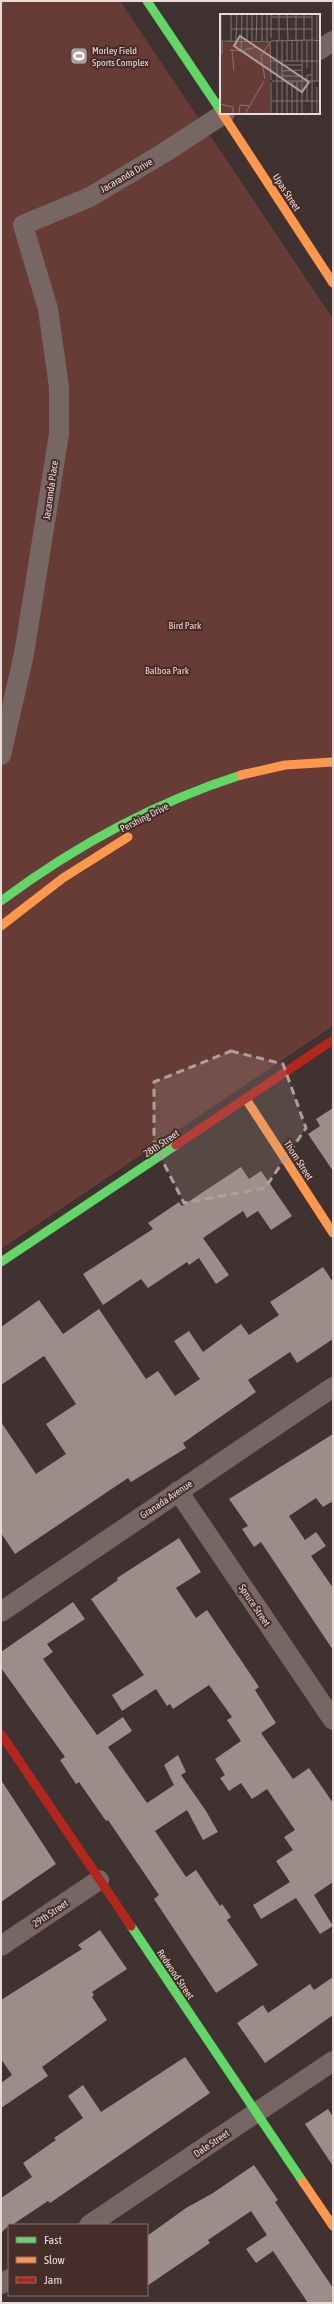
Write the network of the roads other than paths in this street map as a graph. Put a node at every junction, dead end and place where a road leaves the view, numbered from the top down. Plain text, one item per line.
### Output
1 (147, 1) edge
2 (333, 41) edge
3 (320, 49) edge
4 (220, 109) edge
5 (222, 114) edge
6 (224, 114) edge
7 (23, 225) joint
8 (333, 283) edge
9 (1, 755) edge
10 (333, 762) edge
11 (315, 764) junction
12 (289, 774) dead end
13 (138, 832) dead end
14 (1, 901) edge
15 (1, 926) edge
16 (333, 1040) edge
17 (246, 1099) junction
18 (333, 1233) edge
19 (1, 1262) edge
20 (333, 1387) edge
21 (178, 1491) junction
22 (1, 1612) edge
23 (333, 1720) edge
24 (1, 1734) edge
25 (99, 1880) junction
26 (1, 1946) edge
27 (333, 2061) edge
28 (257, 2113) junction
29 (90, 2224) edge
30 (333, 2226) edge

1 - 4 street, Upas Street
2 - 3 street
5 - 7 street, Jacaranda Drive
6 - 8 street, Upas Street
7 - 9 street, Jacaranda Place
10 - 11 street, Pershing Drive
11 - 12 street, Pershing Drive
11 - 14 street, Pershing Drive
13 - 15 street, Pershing Drive
16 - 17 street, 28th Street
17 - 18 street, Thorn Street
17 - 19 street, 28th Street
20 - 21 street, Granada Avenue
21 - 22 street, Granada Avenue
21 - 23 street, Spruce Street
24 - 25 street, Redwood Street
25 - 26 street, 29th Street
25 - 28 street, Redwood Street
27 - 28 street, Dale Street
28 - 29 street, Dale Street
28 - 30 street, Redwood Street

